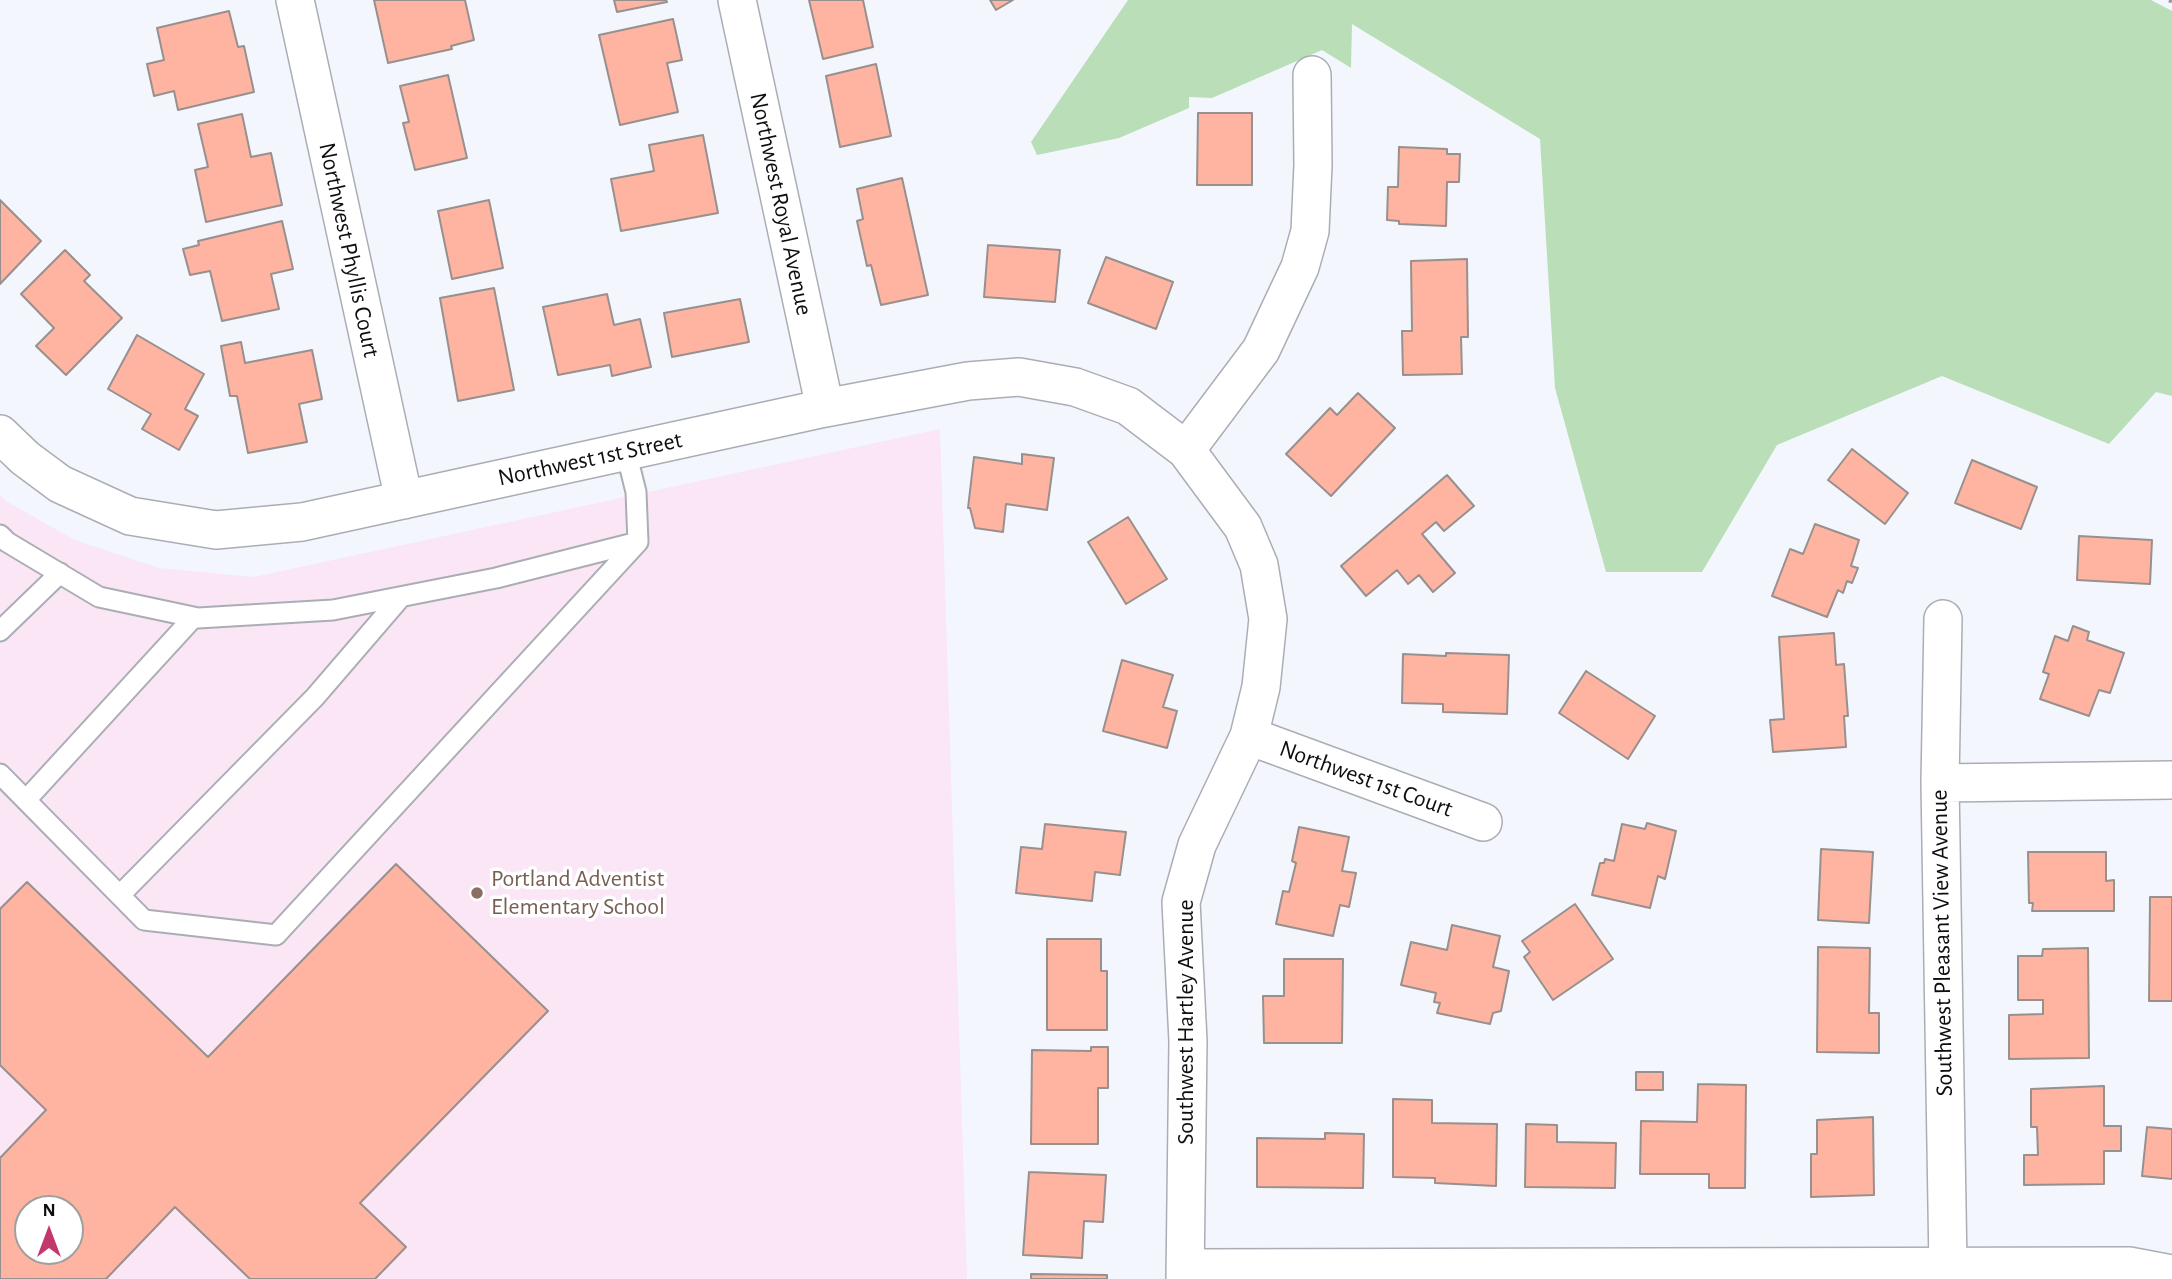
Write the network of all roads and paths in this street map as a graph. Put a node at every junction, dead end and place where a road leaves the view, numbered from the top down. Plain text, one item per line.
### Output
1 (295, 0) edge
2 (737, 0) edge
3 (1312, 75) dead end
4 (825, 408) junction
5 (0, 434) edge
6 (1186, 450) junction
7 (626, 452) junction
8 (404, 500) junction
9 (0, 535) edge
10 (638, 542) junction
11 (60, 573) junction
12 (401, 597) junction
13 (193, 618) junction
14 (1942, 619) dead end
15 (0, 631) edge
16 (1249, 736) junction
17 (0, 774) edge
18 (2172, 780) edge
19 (1940, 783) junction
20 (26, 800) junction
21 (1483, 822) dead end
22 (120, 895) junction
23 (1948, 1267) junction
24 (1185, 1273) edge
25 (2172, 1274) edge

1 - 8 street, Northwest Phyllis Court
2 - 4 street, Northwest Royal Avenue
3 - 6 street
4 - 6 street, Northwest 1st Street
4 - 7 street, Northwest 1st Street
5 - 8 street, Northwest 1st Street
6 - 16 street, Southwest Hartley Avenue
7 - 8 street, Northwest 1st Street
7 - 10 lane
9 - 11 lane
10 - 12 lane
10 - 22 lane
11 - 13 lane
11 - 15 lane
12 - 13 lane
12 - 22 lane
13 - 20 lane
14 - 19 street, Southwest Pleasant View Avenue
16 - 21 street, Northwest 1st Court
16 - 24 street, Southwest Hartley Avenue
17 - 20 lane
18 - 19 street
19 - 23 street, Southwest Pleasant View Avenue
20 - 22 lane
23 - 24 street
23 - 25 street

